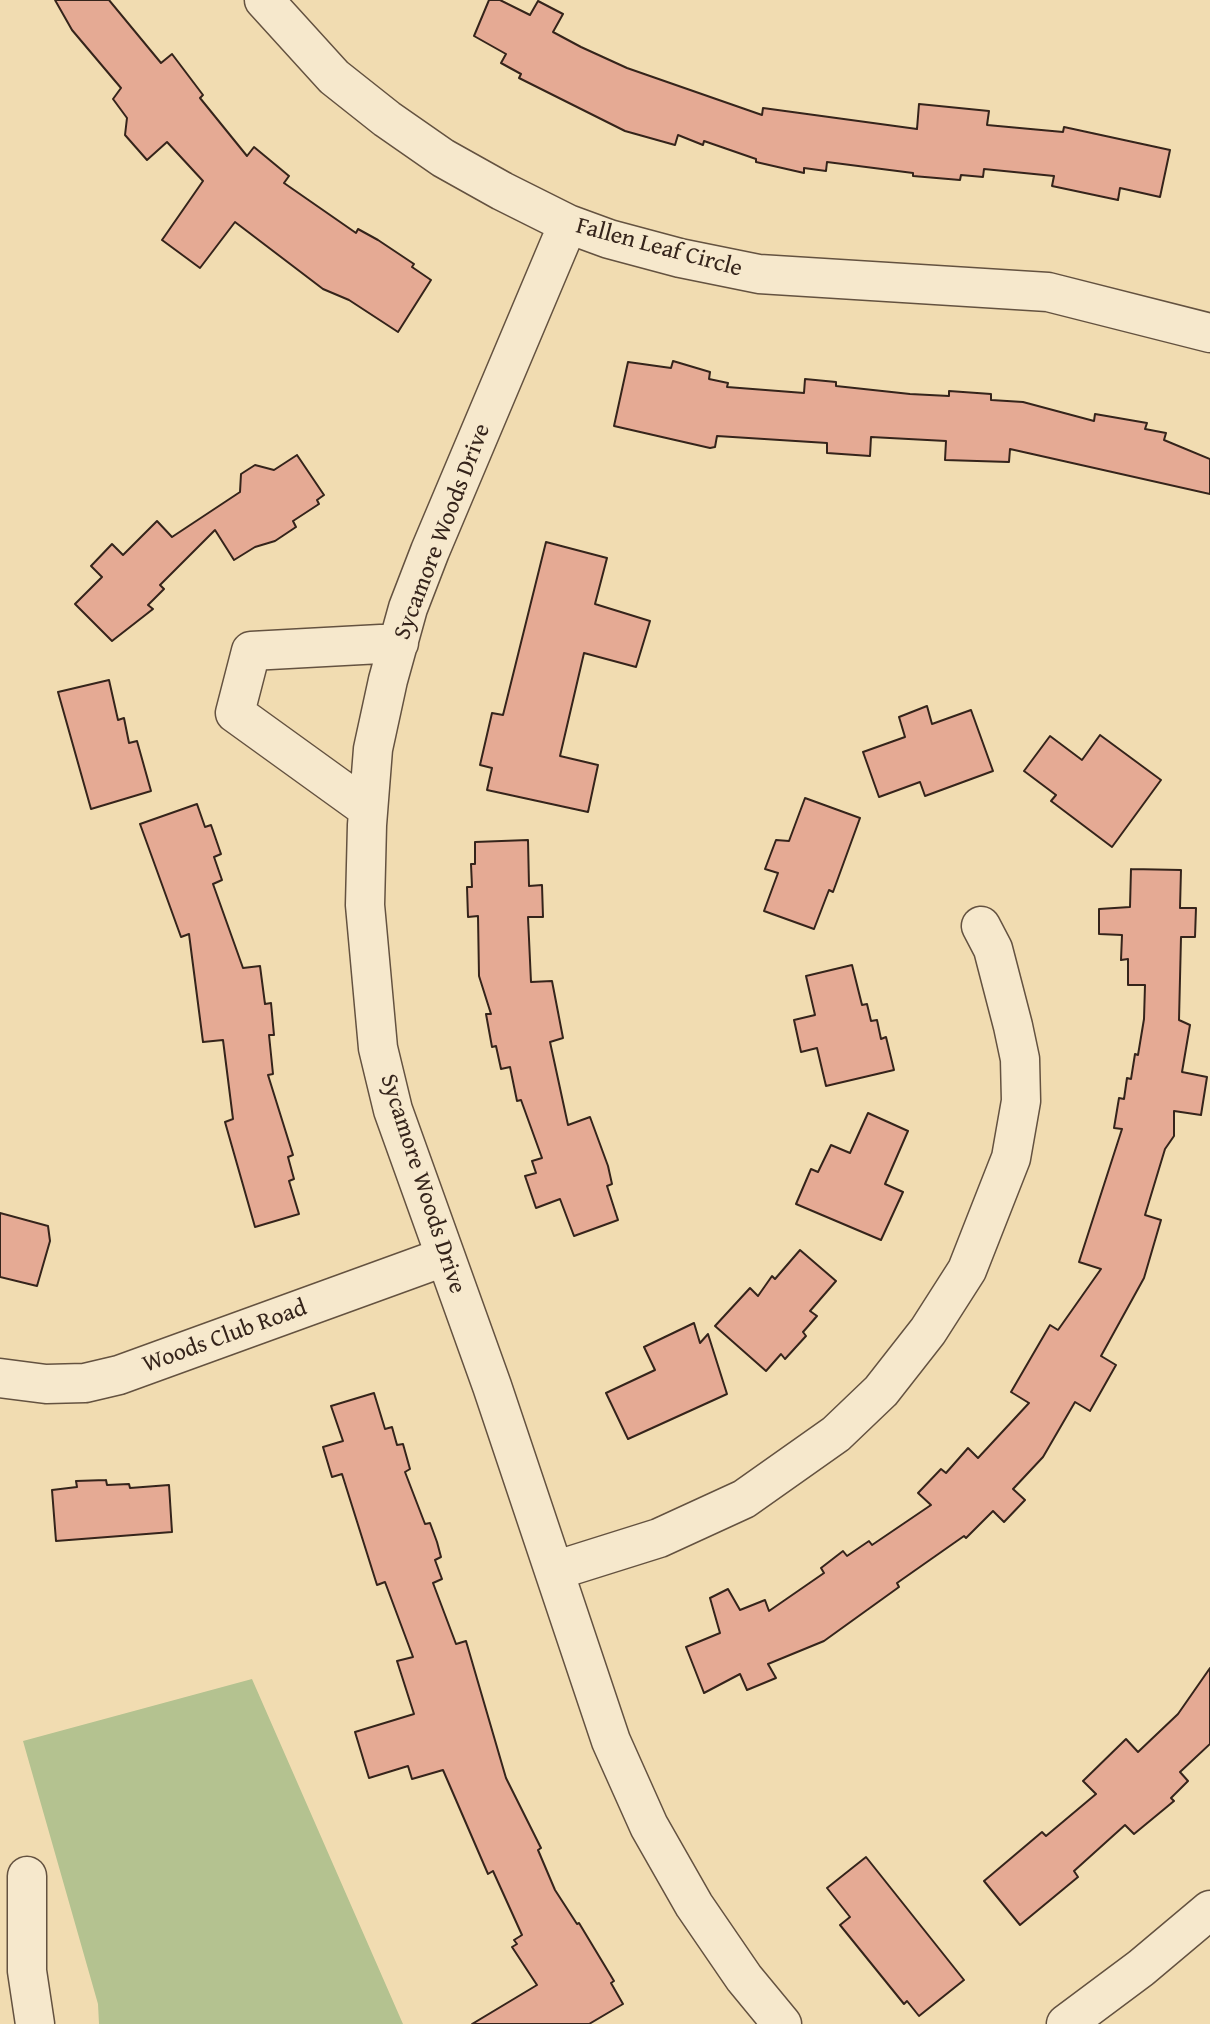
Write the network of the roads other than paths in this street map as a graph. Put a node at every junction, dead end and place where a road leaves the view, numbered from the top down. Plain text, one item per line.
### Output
1 (264, 0) edge
2 (568, 224) junction
3 (1210, 333) edge
4 (398, 643) junction
5 (368, 809) junction
6 (981, 926) dead end
7 (444, 1257) junction
8 (0, 1378) edge
9 (554, 1571) junction
10 (26, 1876) dead end
11 (1210, 1910) edge
12 (35, 2024) edge
13 (782, 2024) edge
14 (1066, 2024) edge

1 - 2 street, Fallen Leaf Circle
2 - 3 street, Fallen Leaf Circle
2 - 4 street, Sycamore Woods Drive
4 - 5 street, Sycamore Woods Drive
4 - 5 street
5 - 7 street, Sycamore Woods Drive
6 - 9 street
7 - 8 street, Woods Club Road
7 - 9 street, Sycamore Woods Drive
9 - 13 street, Sycamore Woods Drive
10 - 12 street
11 - 14 street

